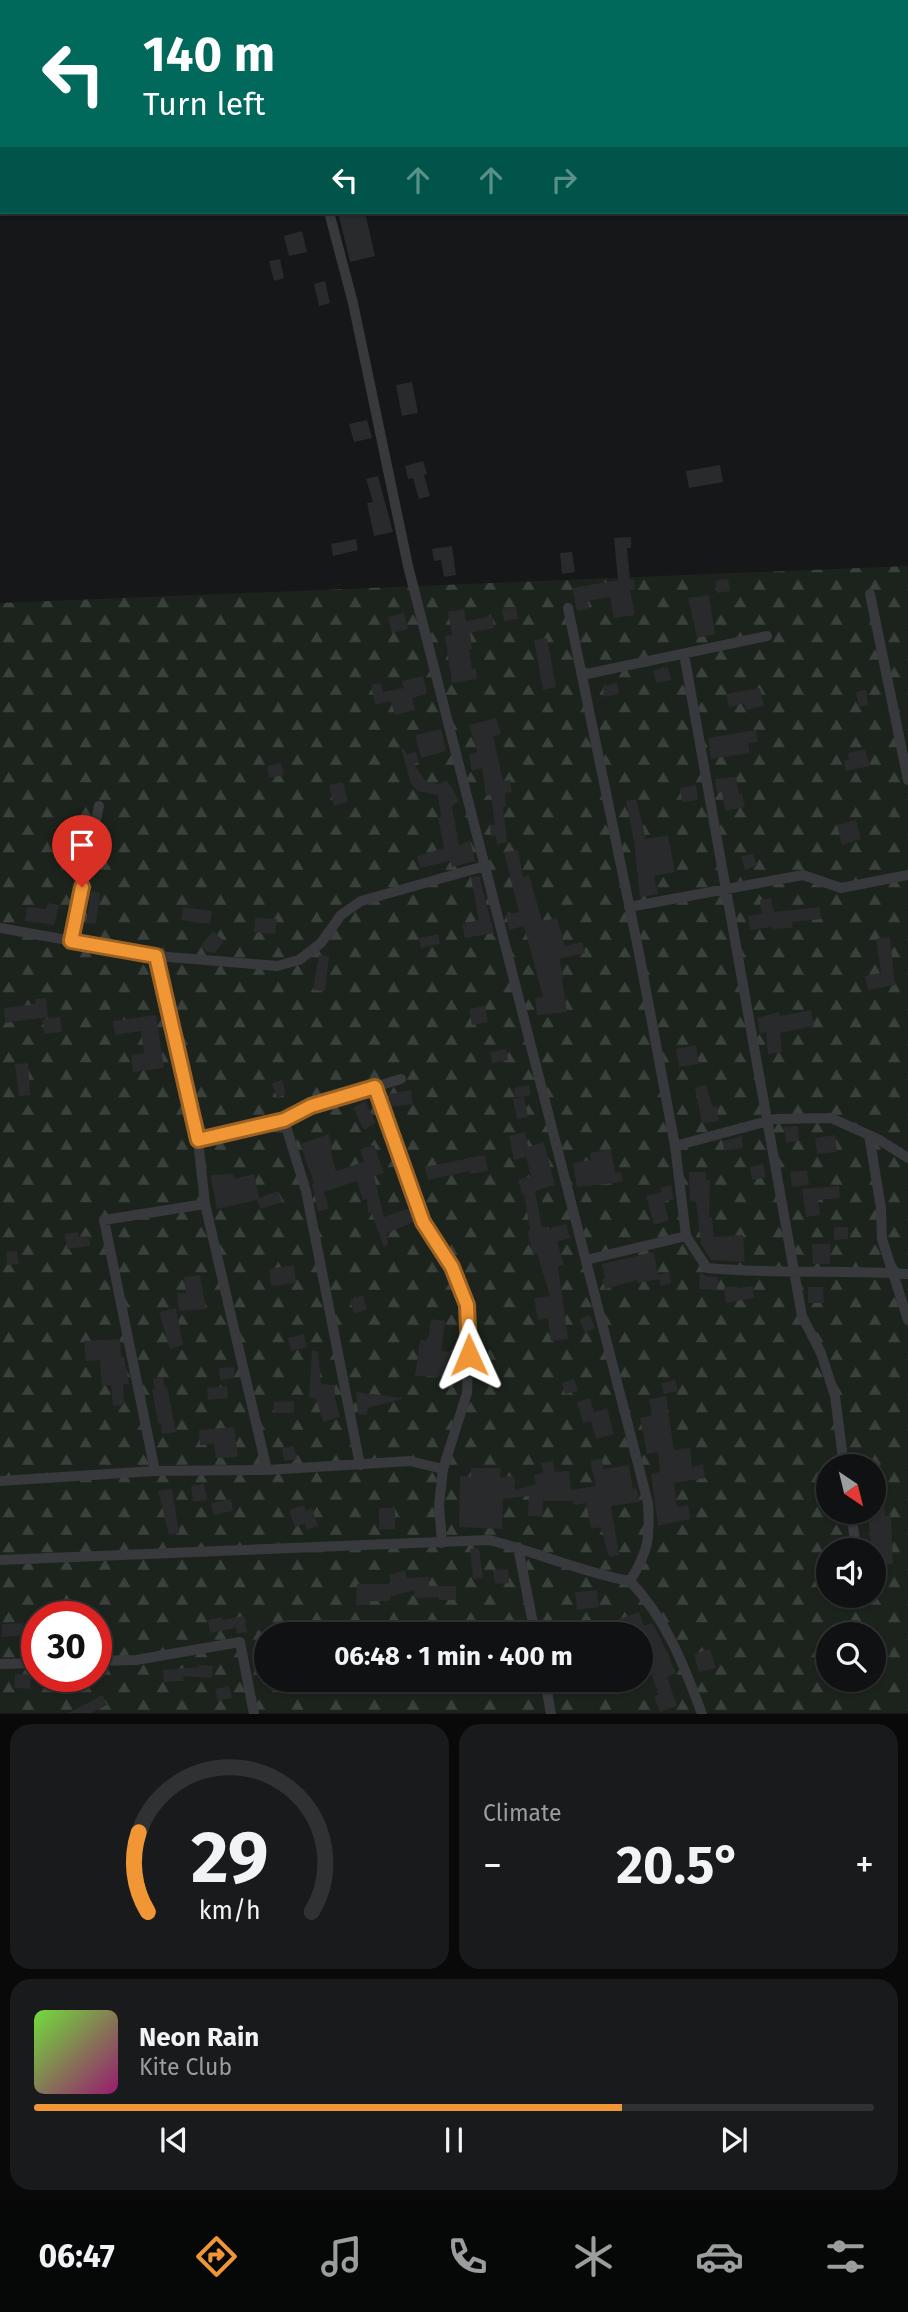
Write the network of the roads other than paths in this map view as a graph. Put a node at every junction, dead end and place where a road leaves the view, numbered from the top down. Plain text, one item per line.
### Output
1 (330, 214) edge
2 (870, 594) dead end
3 (568, 608) dead end
4 (766, 636) dead end
5 (684, 654) junction
6 (582, 675) junction
7 (908, 780) edge
8 (99, 806) dead end
9 (485, 866) junction
10 (908, 875) edge
11 (726, 889) junction
12 (629, 907) junction
13 (0, 928) edge
14 (71, 941) junction
15 (156, 956) junction
16 (401, 1079) dead end
17 (375, 1087) junction
18 (284, 1120) junction
19 (768, 1121) junction
20 (869, 1135) junction
21 (198, 1140) junction
22 (675, 1146) junction
23 (908, 1158) edge
24 (205, 1204) junction
25 (686, 1236) junction
26 (586, 1260) junction
27 (795, 1273) junction
28 (892, 1273) junction
29 (908, 1274) edge
30 (908, 1320) edge
31 (842, 1454) edge
32 (360, 1465) junction
33 (443, 1469) junction
34 (267, 1470) junction
35 (155, 1471) junction
36 (0, 1481) edge
37 (442, 1543) junction
38 (518, 1547) junction
39 (0, 1560) edge
40 (629, 1581) junction
41 (534, 1622) edge
42 (112, 1661) edge
43 (21, 1663) edge
44 (0, 1664) edge
45 (547, 1692) edge
46 (254, 1713) edge
47 (551, 1713) edge
48 (702, 1713) edge

1 - 9 street
2 - 7 street
3 - 6 street
4 - 5 street
5 - 6 street
5 - 11 street
6 - 12 street
8 - 14 street
9 - 15 street
9 - 26 street
10 - 11 street
11 - 12 street
11 - 19 street
12 - 22 street
13 - 14 street
14 - 15 street
15 - 21 street
16 - 17 street
17 - 18 street
17 - 33 street
18 - 21 street
18 - 32 street
19 - 20 street
19 - 22 street
19 - 27 street
20 - 23 street
20 - 28 street
21 - 24 street
22 - 25 street
24 - 34 street
24 - 35 street
25 - 26 street
25 - 27 street
26 - 40 street
27 - 28 street
27 - 31 street
28 - 29 street
28 - 30 street
32 - 33 street
32 - 34 street
33 - 37 street
34 - 35 street
35 - 36 street
37 - 38 street
37 - 39 street
38 - 40 street
38 - 41 street
40 - 48 street
42 - 46 street
43 - 44 street
45 - 47 street

